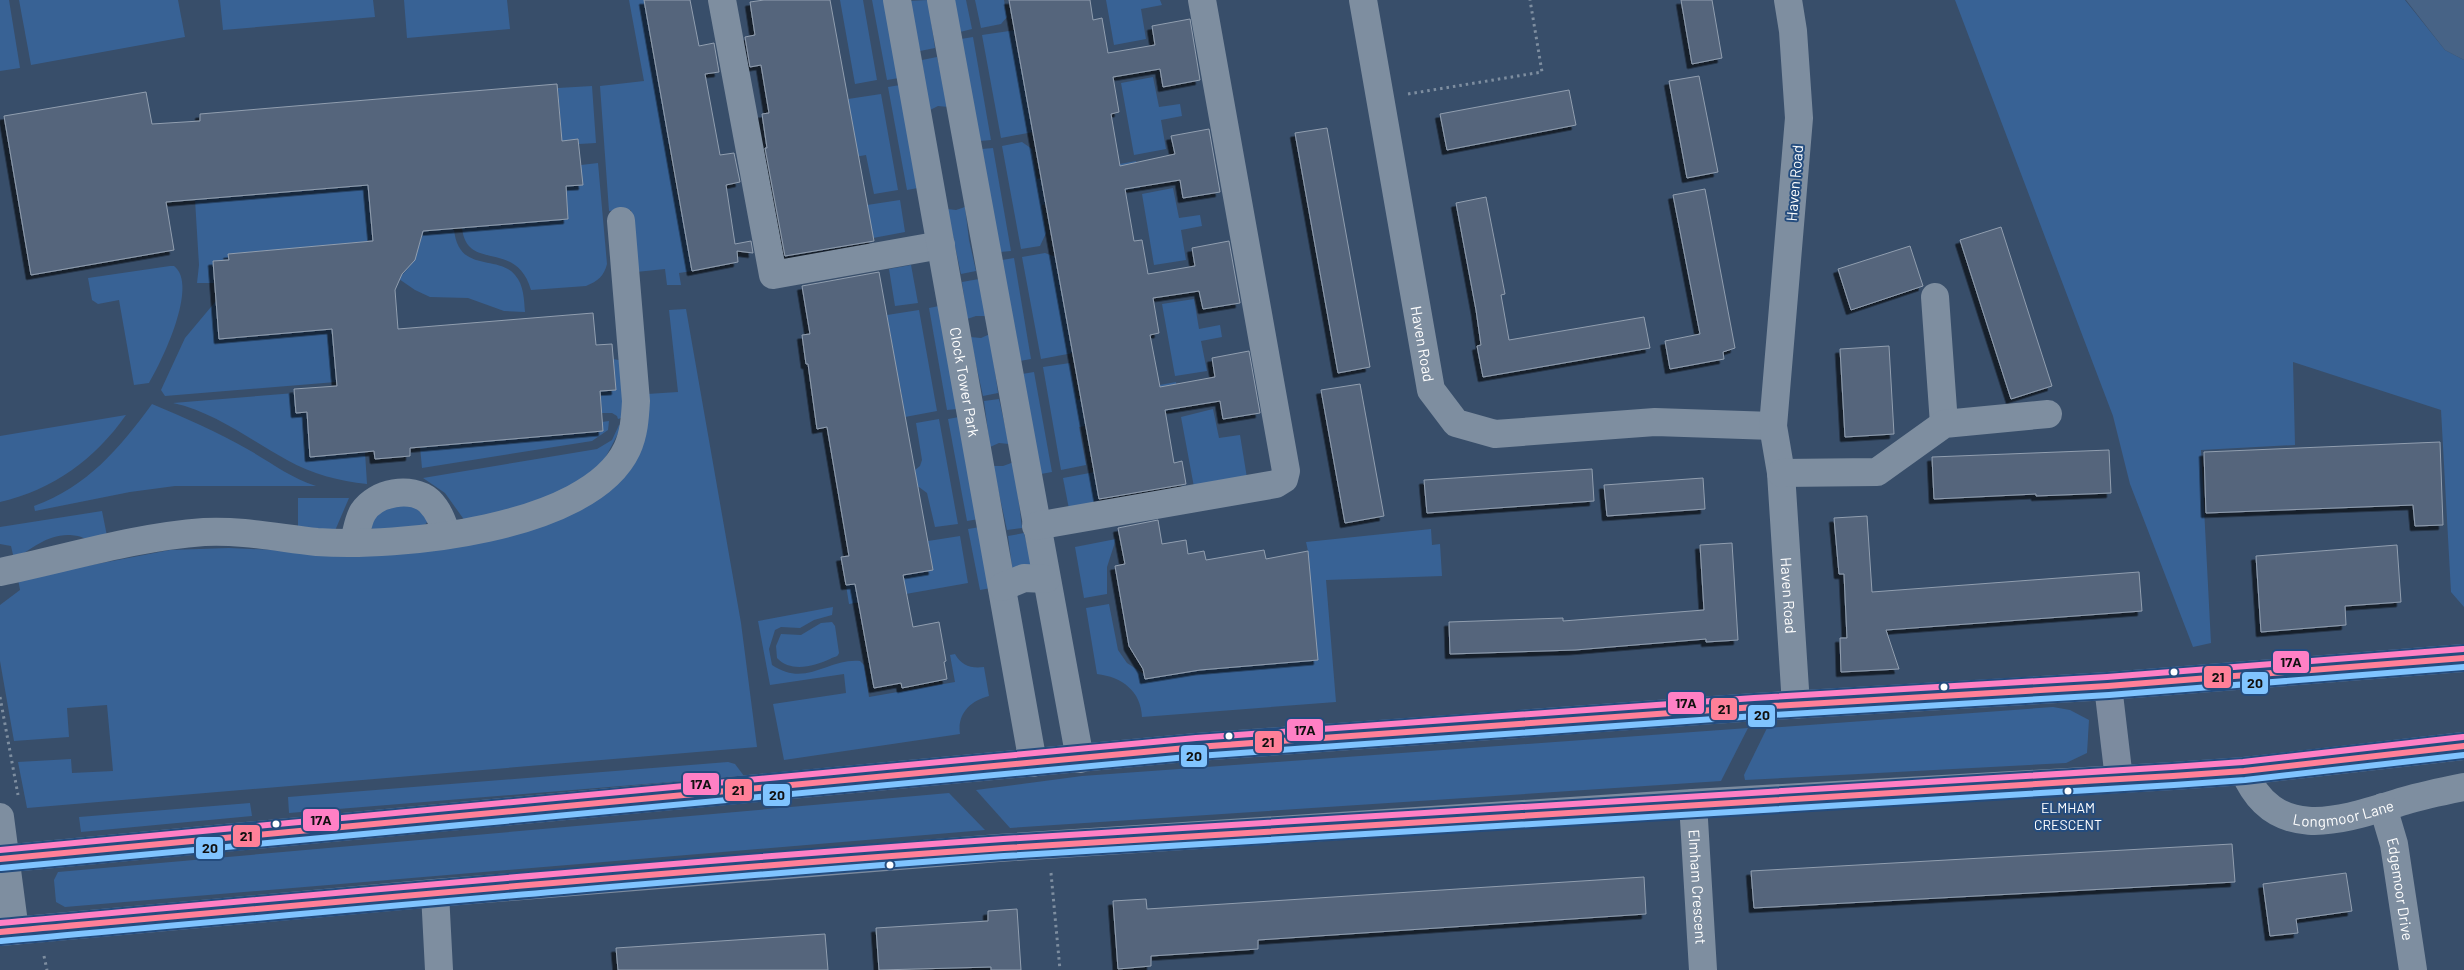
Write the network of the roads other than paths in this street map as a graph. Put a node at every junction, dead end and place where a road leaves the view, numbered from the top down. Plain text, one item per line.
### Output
1 (722, 0) edge
2 (897, 0) edge
3 (940, 0) edge
4 (1202, 0) edge
5 (1363, 0) edge
6 (1788, 0) edge
7 (961, 113) junction
8 (919, 122) junction
9 (976, 197) junction
10 (934, 204) junction
11 (622, 221) dead end
12 (941, 245) junction
13 (1935, 297) dead end
14 (999, 324) junction
15 (956, 331) junction
16 (2048, 414) dead end
17 (1944, 424) junction
18 (1773, 426) junction
19 (1022, 450) junction
20 (979, 458) junction
21 (1781, 473) junction
22 (1036, 526) junction
23 (447, 535) junction
24 (354, 541) junction
25 (0, 572) edge
26 (1046, 579) junction
27 (1002, 587) junction
28 (2464, 658) edge
29 (2108, 686) junction
30 (1796, 705) junction
31 (2464, 746) edge
32 (1080, 759) junction
33 (1033, 763) junction
34 (2244, 771) junction
35 (2119, 779) junction
36 (2464, 787) edge
37 (1693, 803) junction
38 (2383, 807) junction
39 (2, 842) edge
40 (434, 893) junction
41 (7, 931) edge
42 (439, 970) edge
43 (1703, 970) edge
44 (2413, 970) edge

1 - 12 street
2 - 8 street, Clock Tower Park
3 - 7 street
4 - 22 street
5 - 18 street, Haven Road
6 - 18 street, Haven Road
7 - 8 street
7 - 9 street
8 - 10 street, Clock Tower Park
9 - 10 street
9 - 14 street
10 - 12 street, Clock Tower Park
11 - 23 street
12 - 15 street, Clock Tower Park
13 - 17 street
14 - 15 street
14 - 19 street
15 - 20 street, Clock Tower Park
16 - 17 street
17 - 21 street
18 - 21 street, Haven Road
19 - 20 street
19 - 22 street
20 - 27 street, Clock Tower Park
21 - 30 street, Haven Road
22 - 26 street
23 - 24 street
23 - 24 street
24 - 25 street
26 - 27 street
26 - 32 street
27 - 33 street, Clock Tower Park
28 - 29 main road
29 - 30 main road
29 - 35 main road
30 - 32 main road
31 - 34 main road
32 - 33 main road
33 - 39 main road
34 - 35 main road
34 - 38 street, Longmoor Lane
35 - 37 main road
36 - 38 street, Longmoor Lane
37 - 40 main road
37 - 43 street, Elmham Crescent
38 - 44 street, Edgemoor Drive
39 - 41 street
40 - 41 main road
40 - 42 street

